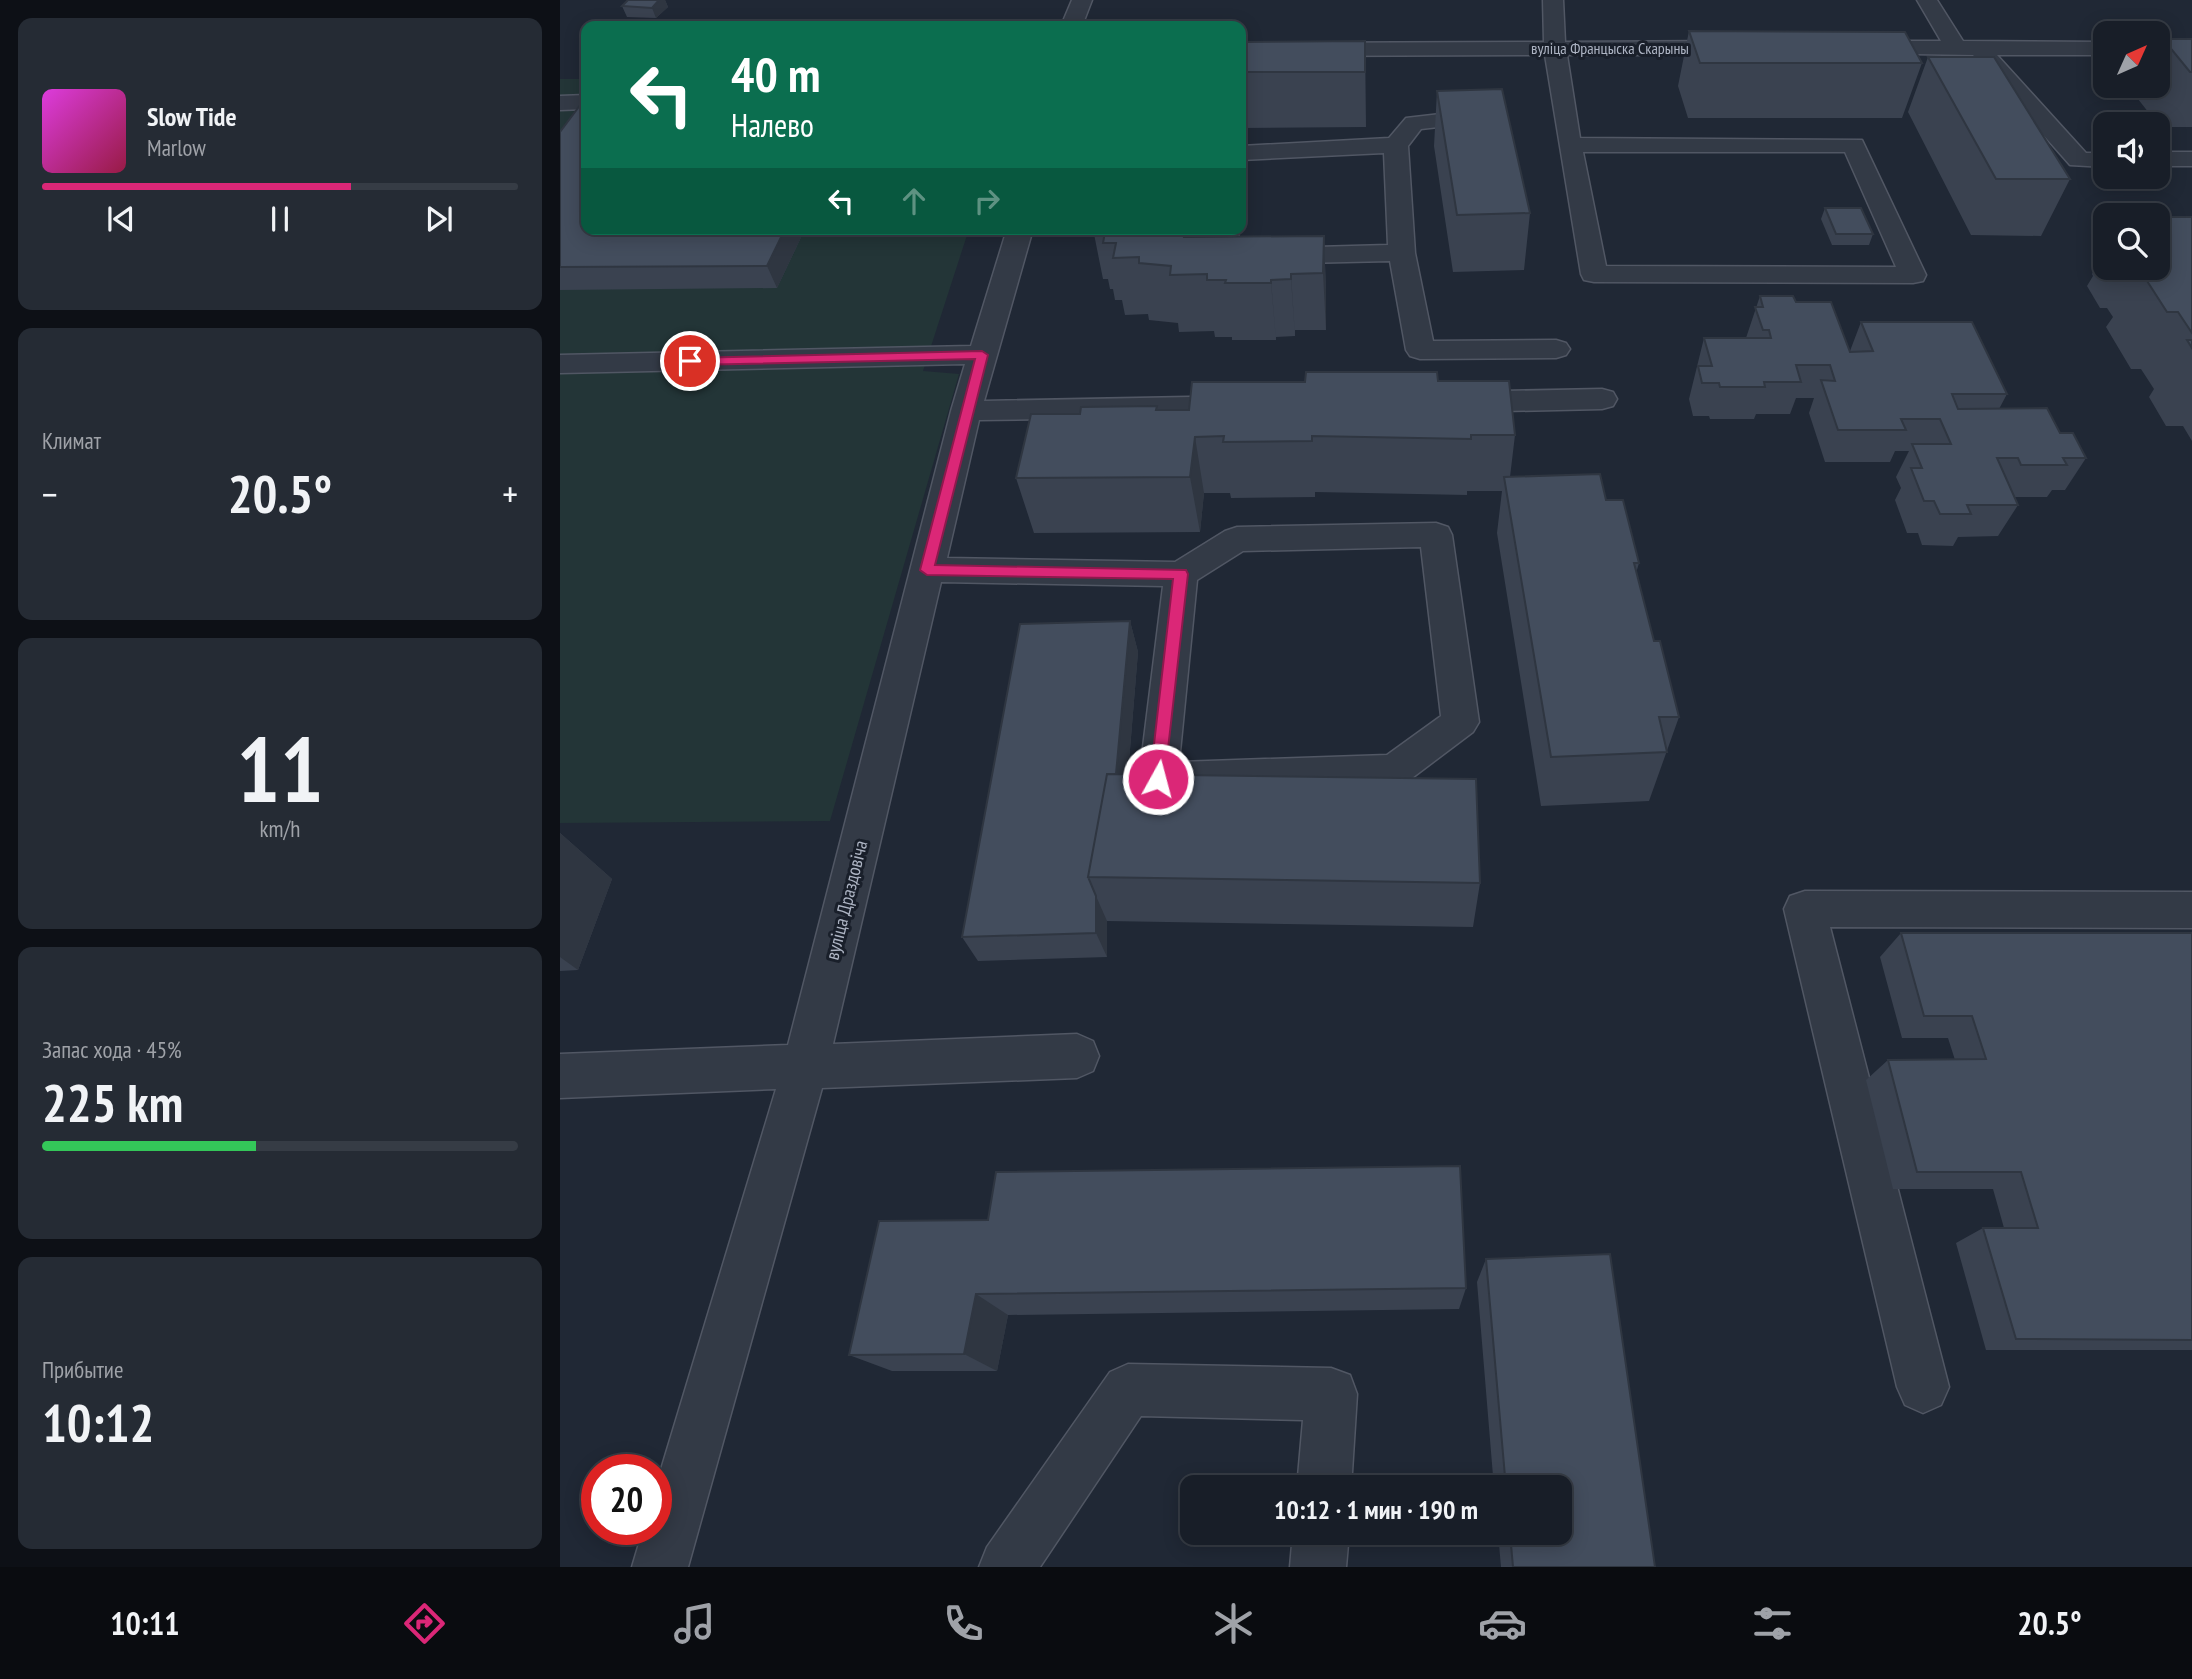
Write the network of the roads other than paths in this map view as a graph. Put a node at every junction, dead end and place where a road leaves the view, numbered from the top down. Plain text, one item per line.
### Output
1 (1082, 0) edge
2 (1553, 0) edge
3 (1927, 0) edge
4 (1074, 21) edge
5 (1967, 47) junction
6 (1555, 48) junction
7 (1762, 48) edge
8 (1844, 48) edge
9 (2093, 48) edge
10 (1246, 50) edge
11 (560, 103) edge
12 (581, 103) edge
13 (1475, 117) edge
14 (1396, 145) junction
15 (1572, 145) junction
16 (1246, 153) edge
17 (2170, 159) edge
18 (2192, 159) edge
19 (2093, 160) edge
20 (1018, 235) edge
21 (1225, 235) edge
22 (1402, 253) junction
23 (1556, 349) dead end
24 (982, 355) junction
25 (560, 365) edge
26 (1602, 399) dead end
27 (1437, 402) edge
28 (1272, 406) edge
29 (966, 411) junction
30 (927, 570) junction
31 (1181, 574) junction
32 (2192, 910) edge
33 (1077, 1056) dead end
34 (805, 1068) junction
35 (560, 1076) edge
36 (1923, 1387) dead end
37 (1325, 1475) edge
38 (1320, 1545) edge
39 (660, 1567) edge
40 (1007, 1567) edge
41 (1318, 1567) edge

1 - 4 street
2 - 6 street
3 - 5 street
5 - 8 street
5 - 9 street
5 - 19 street
6 - 7 street, вуліца Францыска Скарыны
6 - 10 street, вуліца Францыска Скарыны
6 - 15 street
11 - 12 street
13 - 14 street
14 - 16 street
14 - 22 street
15 - 15 street
17 - 18 street
20 - 24 street, вуліца Драздовіча
21 - 22 street
22 - 23 street
24 - 25 street
24 - 29 street, вуліца Драздовіча
26 - 27 street
28 - 29 street
29 - 30 street, вуліца Драздовіча
30 - 31 street
30 - 34 street, вуліца Драздовіча
31 - 31 street
32 - 36 street
33 - 34 street
34 - 35 street
34 - 39 street, вуліца Драздовіча
37 - 40 street
38 - 41 street

